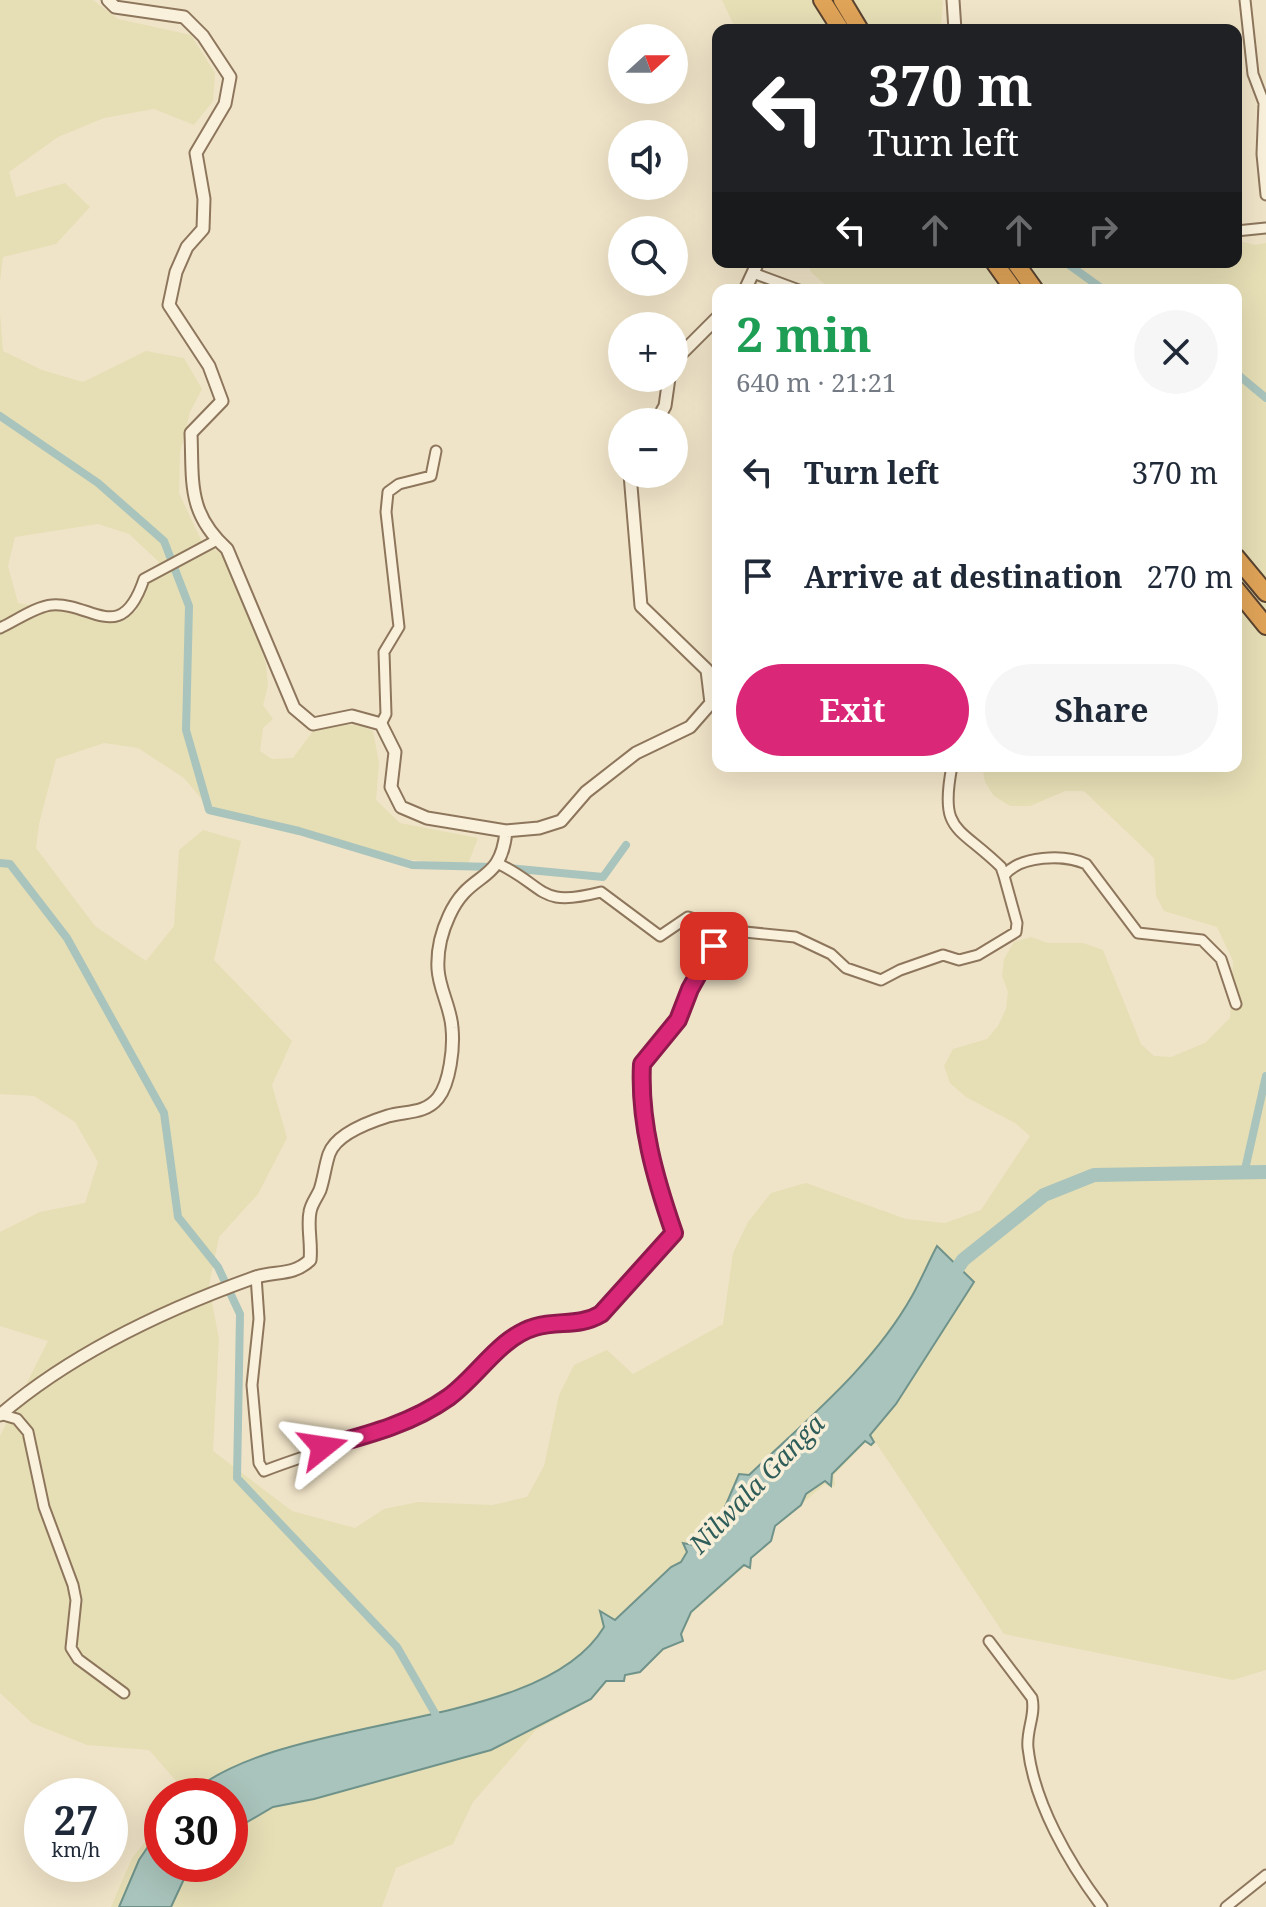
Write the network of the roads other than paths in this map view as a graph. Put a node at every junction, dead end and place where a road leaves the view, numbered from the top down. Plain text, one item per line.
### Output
1 (108, 0) edge
2 (822, 0) edge
3 (842, 0) edge
4 (953, 0) edge
5 (1245, 0) edge
6 (837, 24) edge
7 (856, 24) edge
8 (955, 24) edge
9 (1266, 195) edge
10 (1266, 228) edge
11 (1242, 230) edge
12 (756, 268) edge
13 (787, 284) edge
14 (712, 323) edge
15 (688, 347) edge
16 (436, 451) dead end
17 (631, 488) edge
18 (217, 540) junction
19 (1242, 564) edge
20 (1266, 593) edge
21 (1242, 596) edge
22 (1266, 626) edge
23 (0, 628) edge
24 (381, 724) junction
25 (951, 772) edge
26 (506, 831) junction
27 (500, 869) junction
28 (1004, 876) junction
29 (735, 931) junction
30 (1236, 1004) dead end
31 (256, 1276) junction
32 (1, 1414) edge
33 (989, 1641) dead end
34 (124, 1693) dead end
35 (1266, 1875) edge
36 (1102, 1907) edge
37 (1226, 1907) edge

1 - 18 street
2 - 6 highway
3 - 7 highway
4 - 8 street
5 - 9 street
10 - 11 street
12 - 13 street
14 - 15 street
16 - 24 street
17 - 26 street
18 - 23 street
18 - 24 street
19 - 20 highway
21 - 22 highway
24 - 26 street
25 - 28 street
26 - 27 street
27 - 29 street
27 - 31 street
28 - 29 street
28 - 30 street
29 - 31 street
31 - 32 street
32 - 34 street
33 - 36 street
35 - 37 street

